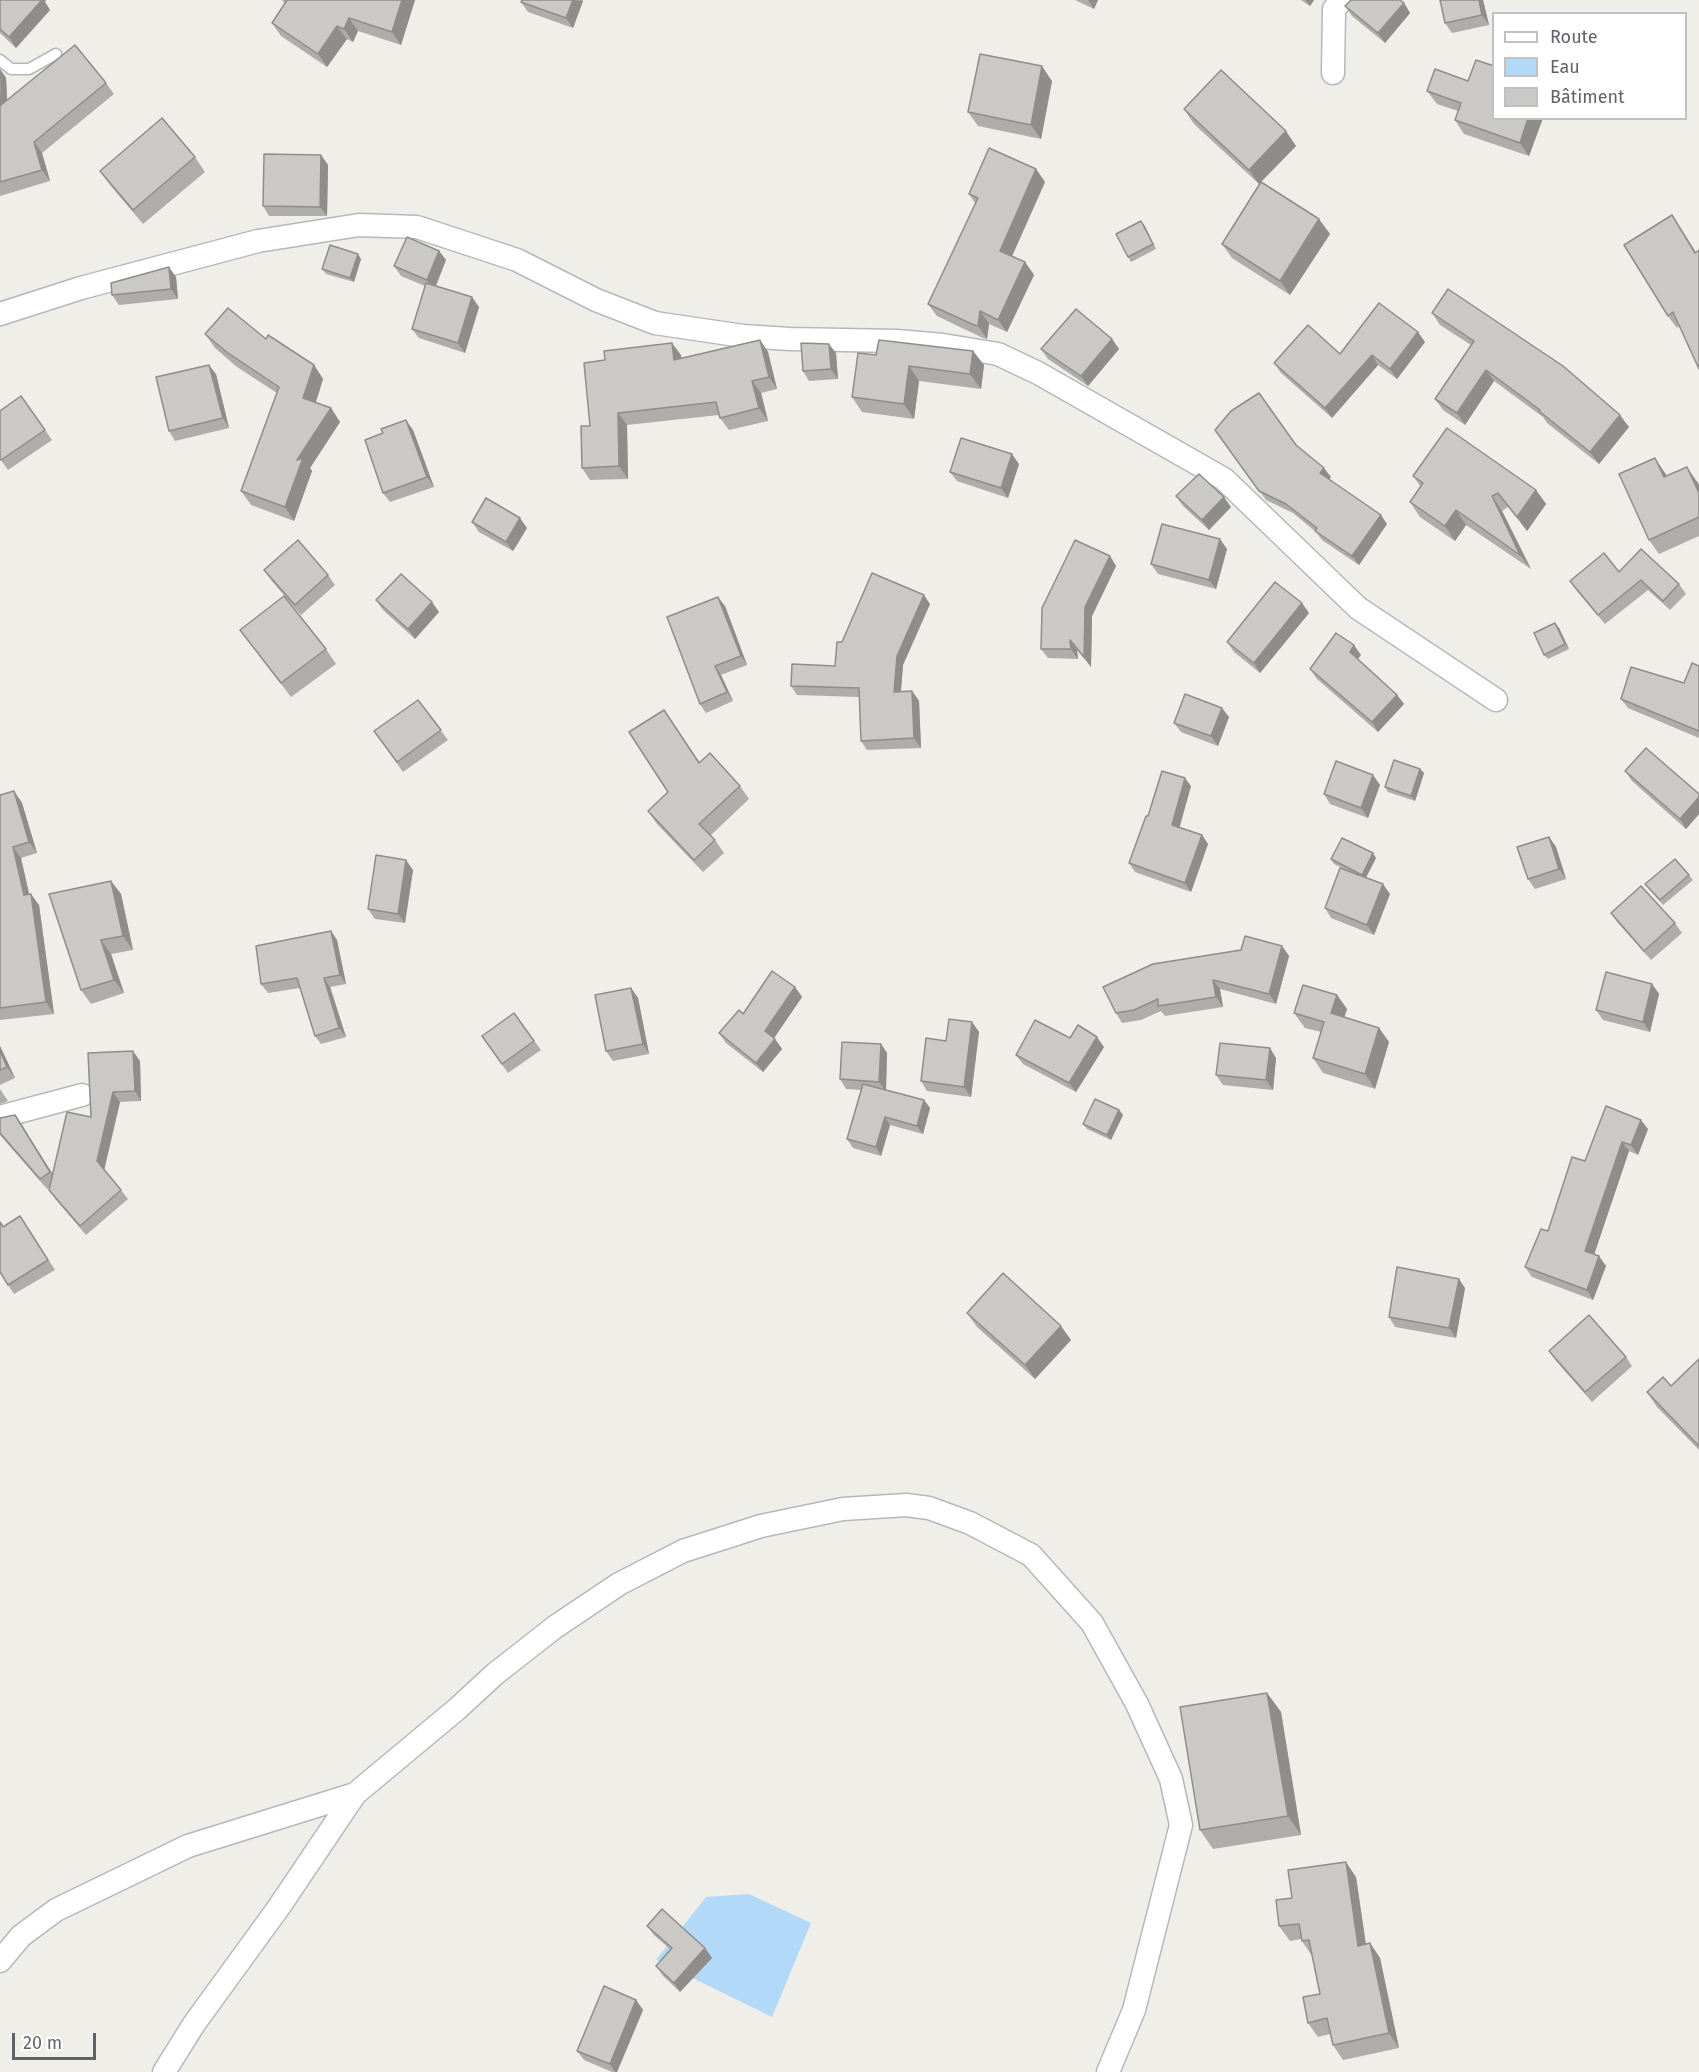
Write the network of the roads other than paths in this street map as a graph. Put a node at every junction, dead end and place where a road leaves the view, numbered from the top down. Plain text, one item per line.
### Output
1 (1342, 0) edge
2 (56, 54) dead end
3 (0, 60) edge
4 (1333, 73) dead end
5 (0, 314) edge
6 (1496, 700) dead end
7 (82, 1095) dead end
8 (0, 1117) edge
9 (354, 1794) junction
10 (0, 1961) edge
11 (164, 2072) edge
12 (1108, 2072) edge

1 - 4 street
2 - 3 lane
5 - 6 street
7 - 8 street
9 - 10 street
9 - 11 street
9 - 12 street

